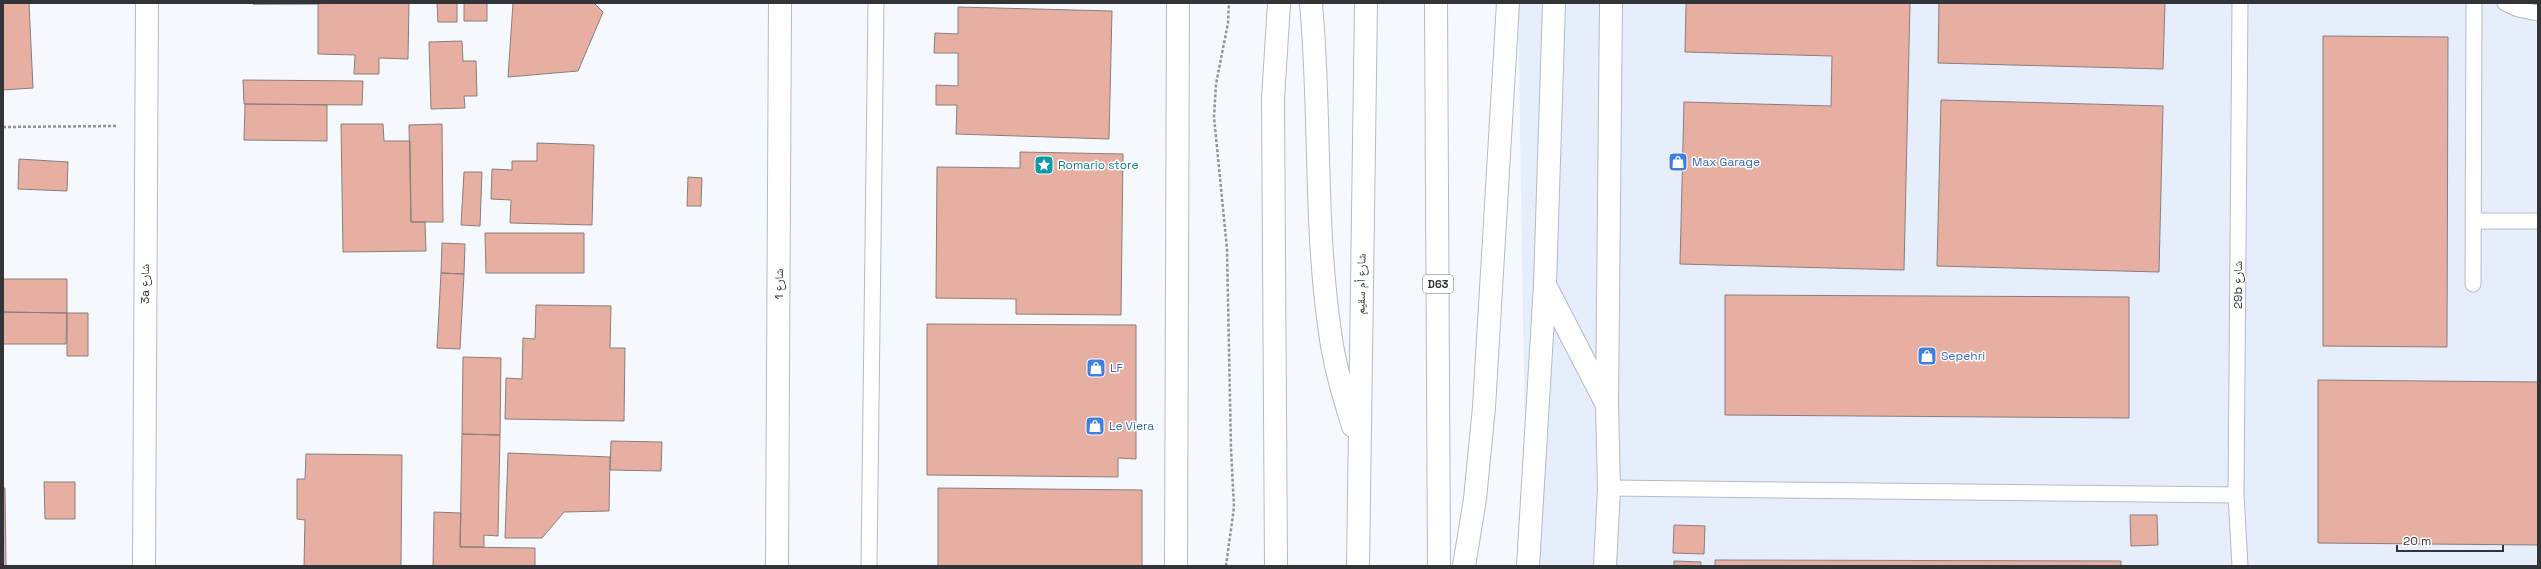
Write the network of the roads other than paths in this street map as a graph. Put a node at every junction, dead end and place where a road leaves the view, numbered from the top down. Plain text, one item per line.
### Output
1 (147, 3) edge
2 (780, 3) edge
3 (876, 3) edge
4 (1178, 3) edge
5 (1279, 3) edge
6 (1311, 3) edge
7 (1366, 3) edge
8 (1436, 3) edge
9 (1508, 3) edge
10 (1554, 3) edge
11 (1611, 3) edge
12 (2240, 3) edge
13 (2474, 3) edge
14 (2505, 3) edge
15 (2538, 13) edge
16 (2473, 221) junction
17 (2538, 221) edge
18 (2473, 284) dead end
19 (1545, 285) junction
20 (1607, 405) junction
21 (1358, 444) junction
22 (1609, 488) junction
23 (2236, 495) junction
24 (144, 566) edge
25 (777, 566) edge
26 (869, 566) edge
27 (1176, 566) edge
28 (1276, 566) edge
29 (1358, 566) edge
30 (1439, 566) edge
31 (1464, 566) edge
32 (1528, 566) edge
33 (1605, 566) edge
34 (2240, 566) edge

1 - 24 main road, 3a شارع
2 - 25 main road, شارع 1
3 - 26 lane
4 - 27 main road
5 - 28 main road
6 - 21 main road
7 - 21 main road, شارع أم سقيم
8 - 30 main road, D63
9 - 31 main road
10 - 19 main road
11 - 20 main road
12 - 23 lane, 29b شارع
13 - 16 lane
14 - 15 lane
16 - 17 lane
16 - 18 lane
19 - 20 main road
19 - 32 main road
20 - 22 main road
21 - 29 main road, شارع أم سقيم
22 - 23 lane
22 - 33 main road
23 - 34 lane, 29b شارع

